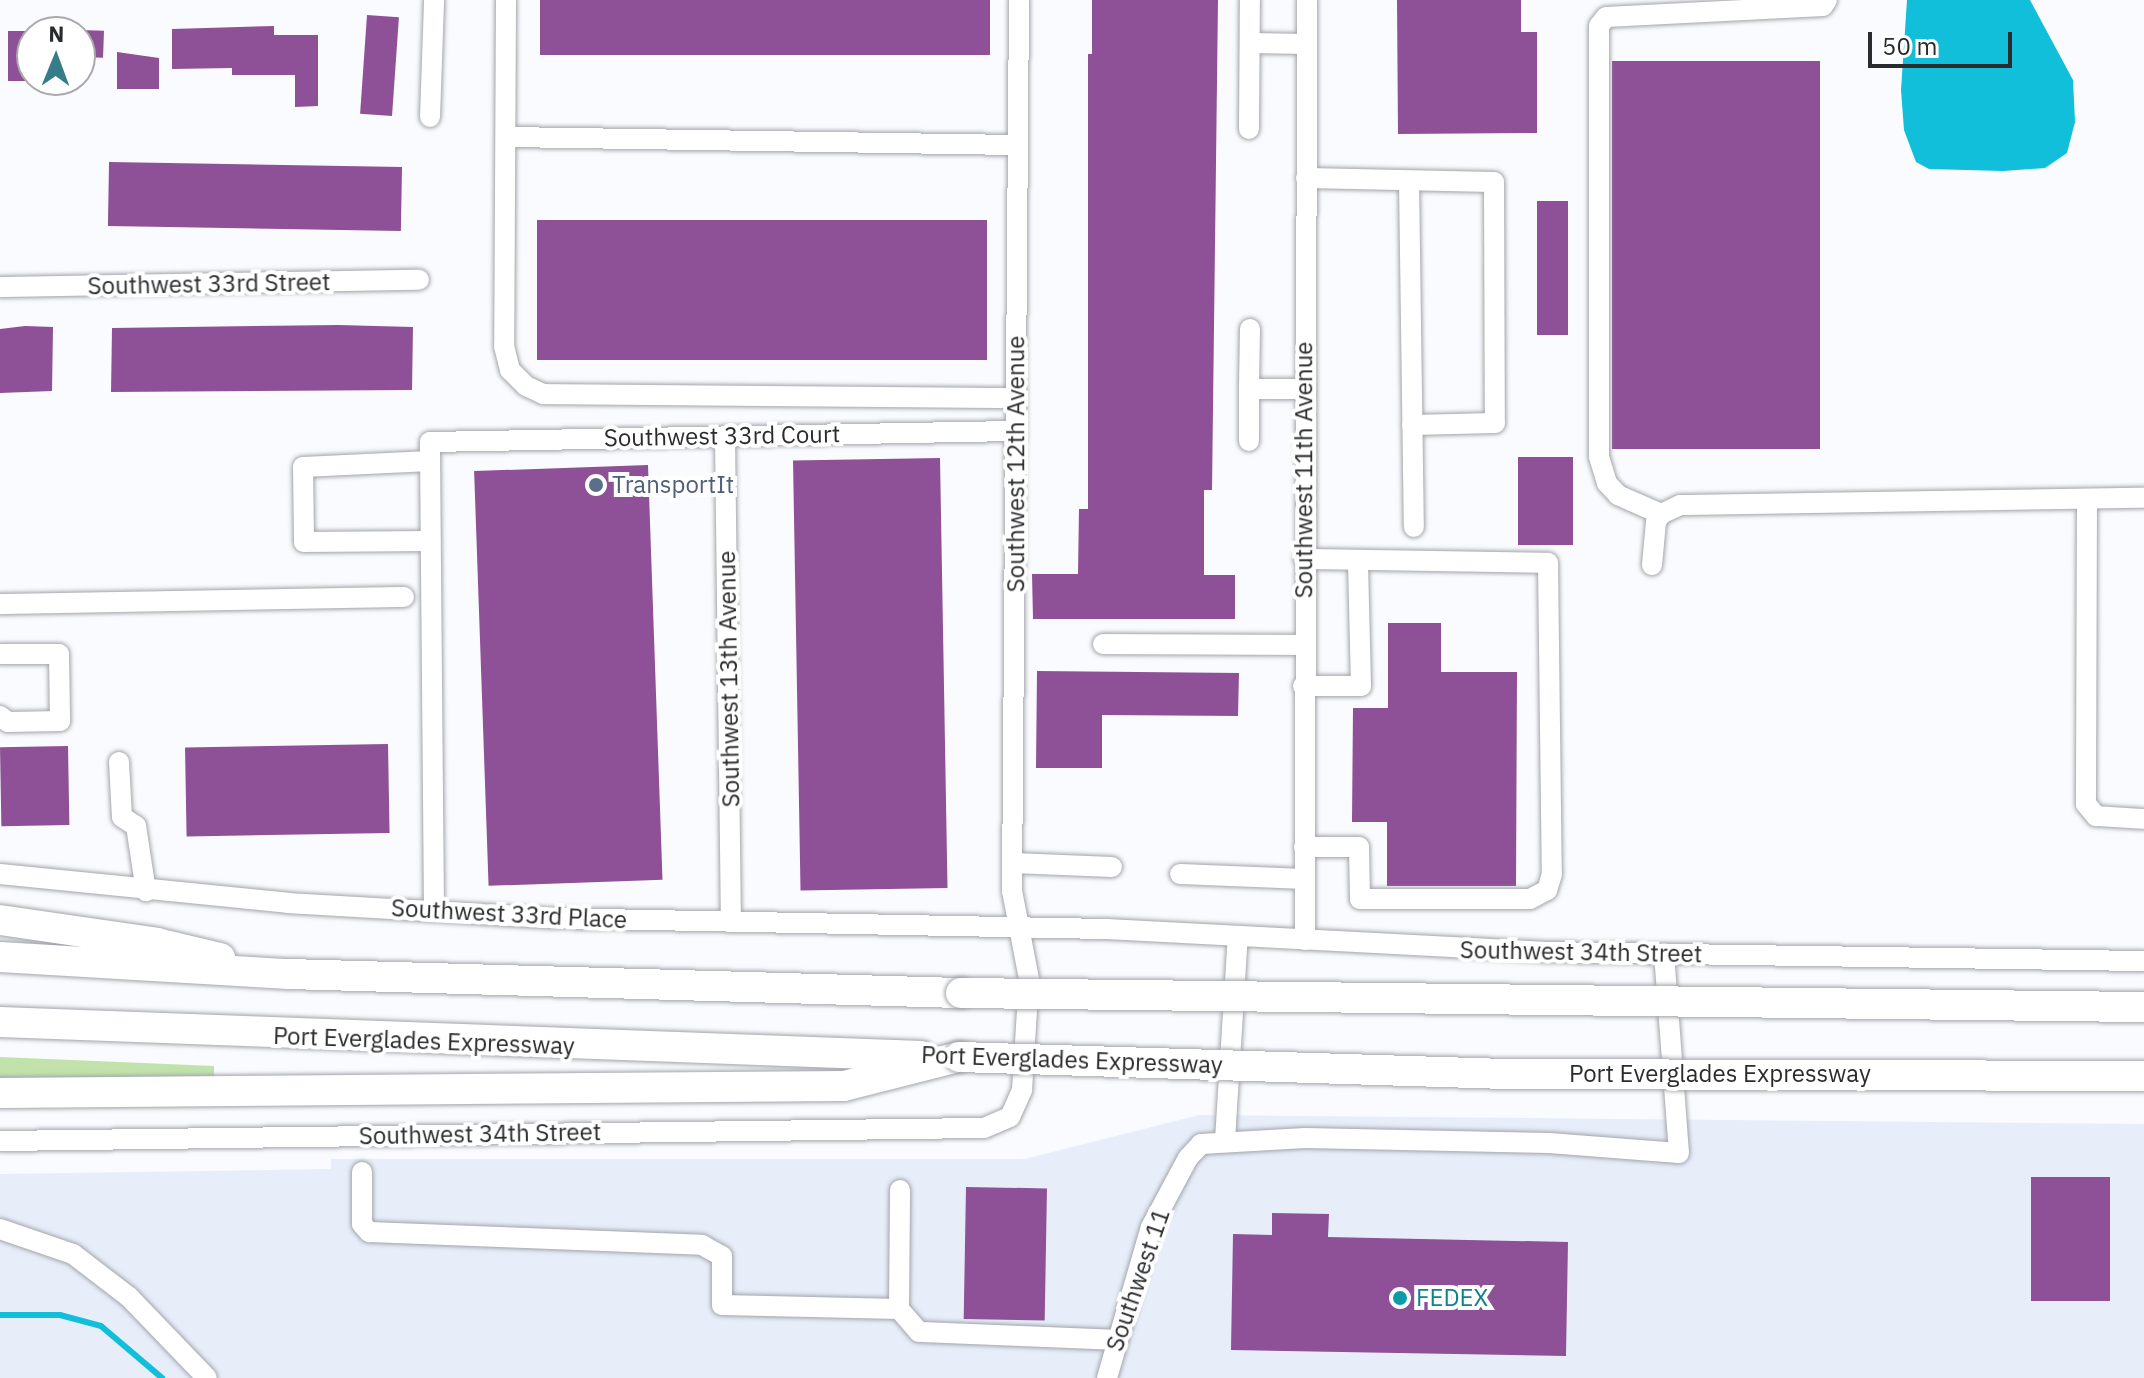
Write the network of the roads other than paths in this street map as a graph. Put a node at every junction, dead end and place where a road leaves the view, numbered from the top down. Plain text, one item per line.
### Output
1 (434, 0) edge
2 (506, 0) edge
3 (1019, 0) edge
4 (1250, 0) edge
5 (1307, 0) edge
6 (1827, 0) edge
7 (1606, 8) edge
8 (1250, 43) junction
9 (1307, 44) junction
10 (430, 117) dead end
11 (1249, 129) dead end
12 (507, 137) junction
13 (1018, 145) junction
14 (1306, 178) junction
15 (1409, 181) junction
16 (419, 280) dead end
17 (0, 287) edge
18 (1250, 329) dead end
19 (1249, 389) junction
20 (1305, 389) junction
21 (1016, 398) junction
22 (1412, 425) junction
23 (1015, 431) junction
24 (725, 436) junction
25 (1249, 441) dead end
26 (430, 452) junction
27 (2144, 498) edge
28 (2087, 500) junction
29 (1661, 514) junction
30 (1414, 527) dead end
31 (430, 541) junction
32 (1304, 559) junction
33 (1358, 560) junction
34 (1652, 565) dead end
35 (404, 597) dead end
36 (0, 604) edge
37 (1103, 644) dead end
38 (1303, 645) junction
39 (0, 654) edge
40 (1303, 686) junction
41 (0, 716) edge
42 (119, 762) dead end
43 (2144, 819) edge
44 (1304, 847) junction
45 (1013, 863) junction
46 (1112, 867) dead end
47 (0, 874) edge
48 (1180, 874) dead end
49 (1305, 879) junction
50 (146, 891) junction
51 (434, 911) junction
52 (0, 920) edge
53 (731, 922) junction
54 (1019, 928) junction
55 (1238, 936) junction
56 (1305, 940) junction
57 (1664, 954) junction
58 (0, 957) edge
59 (2144, 961) edge
60 (288, 974) junction
61 (2144, 1007) edge
62 (0, 1022) edge
63 (959, 1057) junction
64 (2144, 1076) edge
65 (0, 1093) edge
66 (1225, 1140) junction
67 (0, 1141) edge
68 (362, 1172) dead end
69 (900, 1190) dead end
70 (0, 1229) edge
71 (899, 1309) junction
72 (1116, 1340) junction
73 (207, 1378) edge
74 (1107, 1378) edge

1 - 10 street
2 - 12 street
3 - 13 street, Southwest 12th Avenue
4 - 8 street
5 - 9 street, Southwest 11th Avenue
6 - 7 street
7 - 29 street
8 - 9 street
8 - 11 street
9 - 14 street, Southwest 11th Avenue
12 - 13 street
12 - 21 street
13 - 21 street, Southwest 12th Avenue
14 - 15 street
14 - 20 street, Southwest 11th Avenue
15 - 22 street
15 - 22 street
16 - 17 street, Southwest 33rd Street
18 - 19 street
19 - 20 street
19 - 25 street
20 - 32 street, Southwest 11th Avenue
21 - 23 street, Southwest 12th Avenue
22 - 30 street
23 - 24 street, Southwest 33rd Court
23 - 45 street, Southwest 12th Avenue
24 - 26 street, Southwest 33rd Court
24 - 53 street, Southwest 13th Avenue
26 - 31 street
26 - 31 street, Southwest 33rd Court
27 - 28 street
28 - 29 street
28 - 43 street
29 - 34 street
31 - 51 street
32 - 33 street
32 - 38 street, Southwest 11th Avenue
33 - 40 street
33 - 44 street
35 - 36 street
37 - 38 street
38 - 40 street, Southwest 11th Avenue
39 - 41 street
40 - 44 street, Southwest 11th Avenue
42 - 50 street
44 - 49 street, Southwest 11th Avenue
45 - 46 street
45 - 54 street, Southwest 12th Avenue
47 - 50 street, Southwest 33rd Place
48 - 49 street
49 - 56 street, Southwest 11th Avenue
50 - 51 street, Southwest 33rd Place
51 - 53 street, Southwest 33rd Place
52 - 60 highway
53 - 54 street, Southwest 33rd Place
54 - 55 street, Southwest 34th Street
54 - 67 street, Southwest 34th Street
55 - 56 street, Southwest 34th Street
55 - 66 street
56 - 57 street, Southwest 34th Street
57 - 59 street, Southwest 34th Street
57 - 66 street
58 - 60 highway
60 - 61 highway, bridge
62 - 63 highway, Port Everglades Expressway
63 - 64 highway, Port Everglades Expressway, bridge
63 - 65 highway
66 - 72 street, Southwest 11
68 - 71 street
69 - 71 street
70 - 73 street
71 - 72 street
72 - 74 street, Southwest 11

